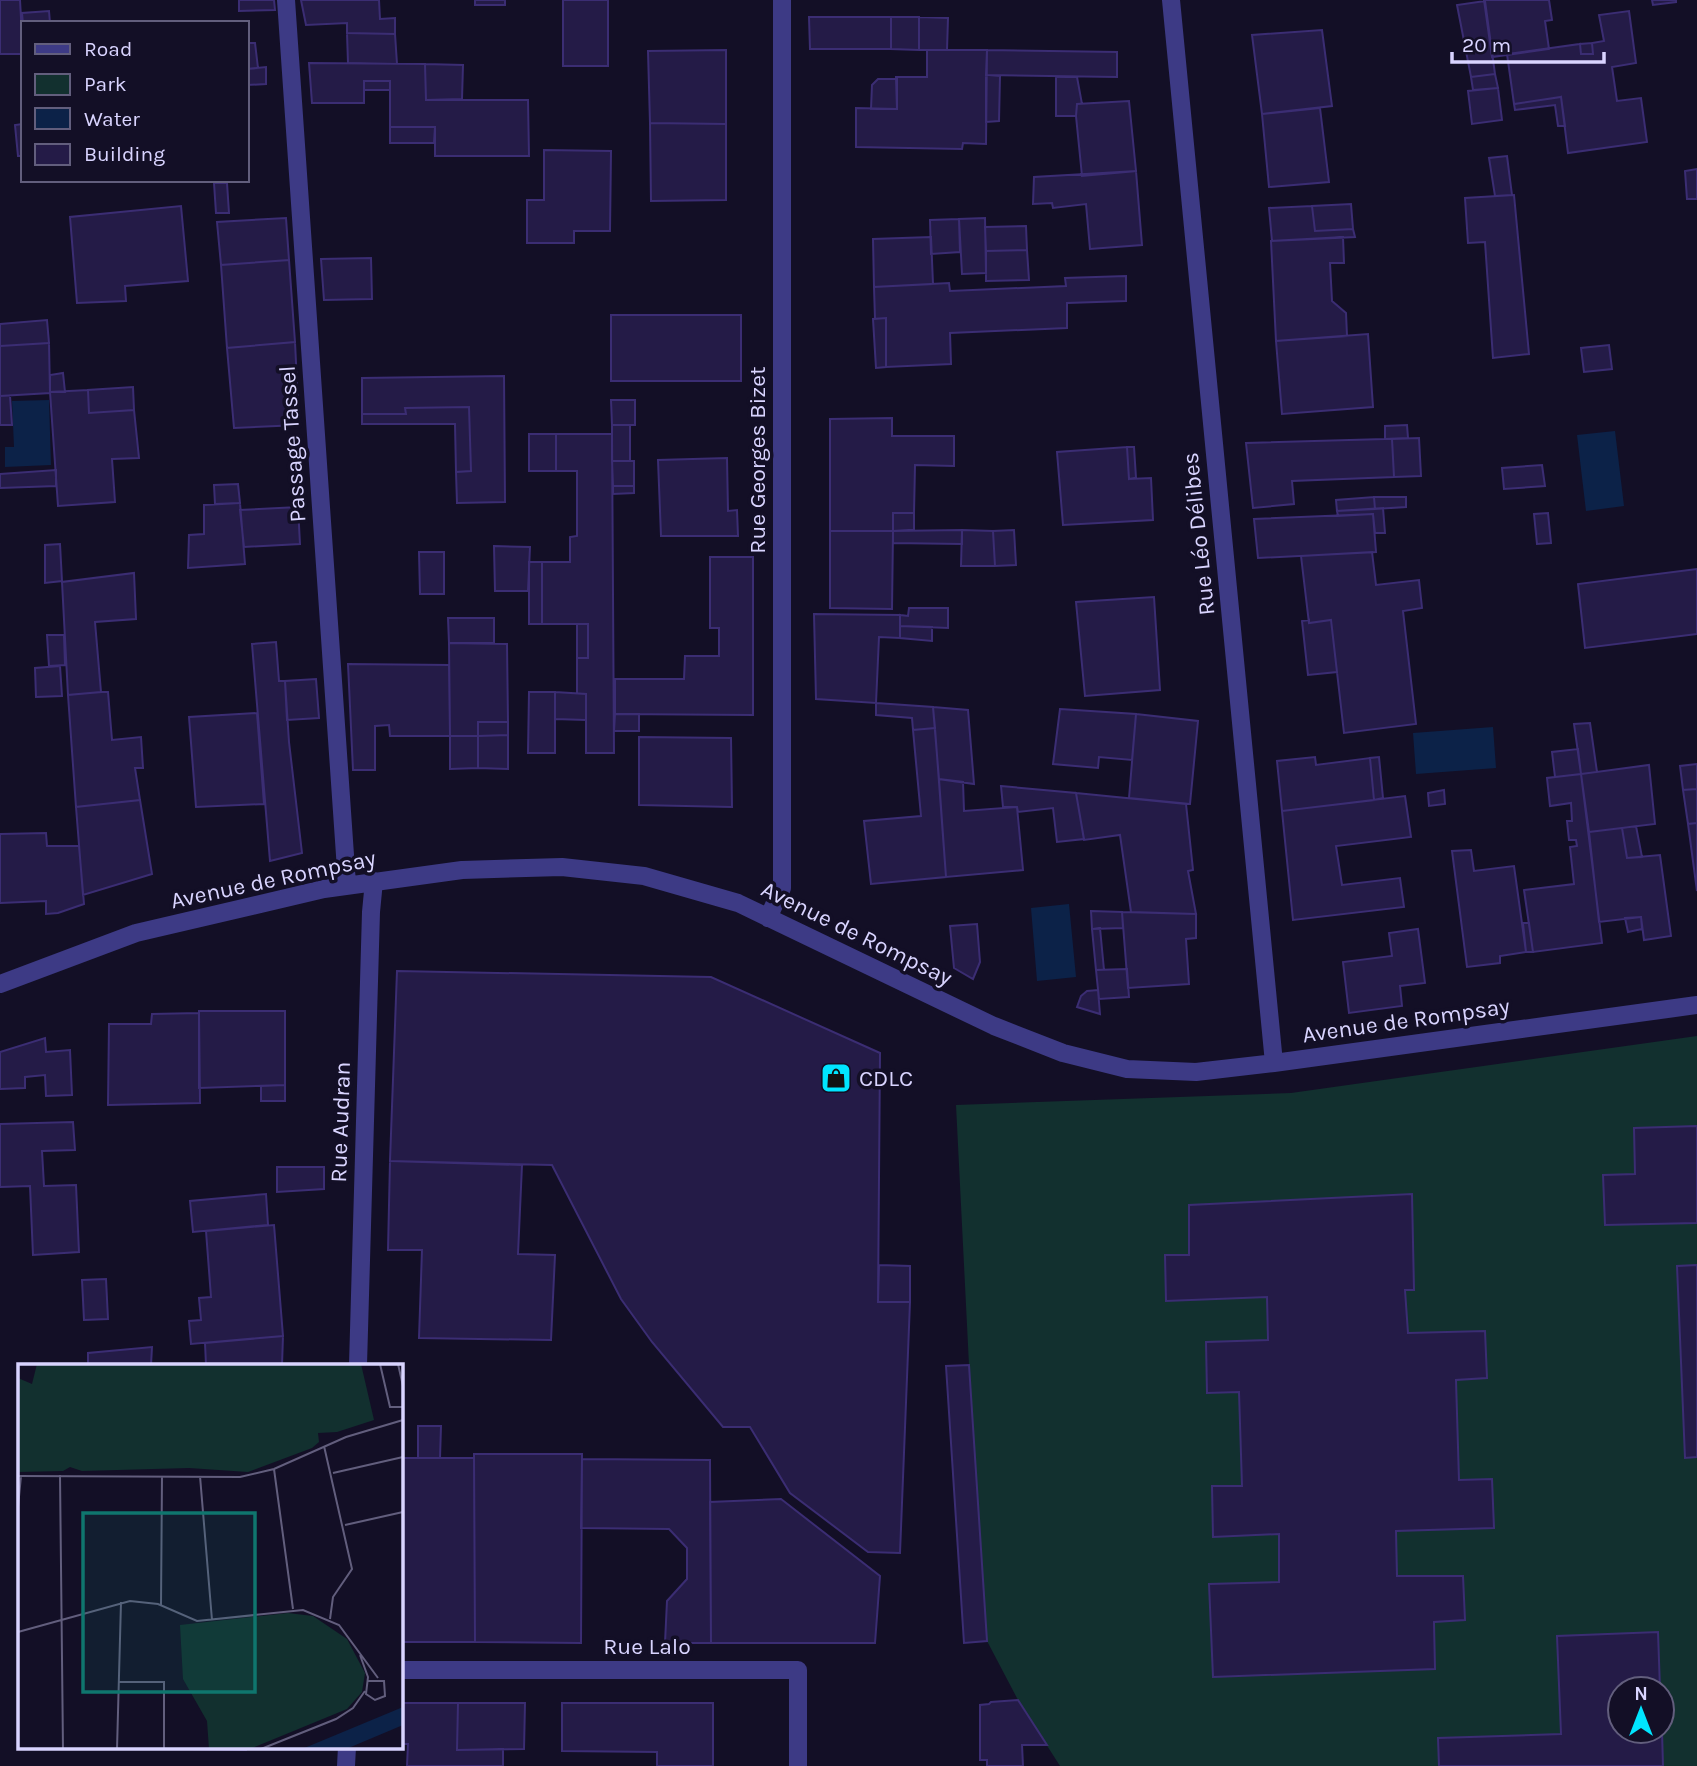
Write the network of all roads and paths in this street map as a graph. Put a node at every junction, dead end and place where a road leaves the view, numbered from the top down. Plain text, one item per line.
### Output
1 (286, 0) edge
2 (782, 0) edge
3 (1171, 0) edge
4 (374, 881) junction
5 (347, 884) junction
6 (768, 918) junction
7 (0, 984) edge
8 (1697, 1005) edge
9 (1274, 1063) junction
10 (358, 1364) edge
11 (402, 1670) edge
12 (346, 1748) edge
13 (346, 1766) edge
14 (798, 1766) edge

1 - 5 street, Passage Tassel
2 - 6 street, Rue Georges Bizet
3 - 9 street, Rue Léo Délibes
4 - 5 street, Avenue de Rompsay
4 - 6 street, Avenue de Rompsay
4 - 10 street, Rue Audran
5 - 7 street, Avenue de Rompsay
6 - 9 street, Avenue de Rompsay
8 - 9 street, Avenue de Rompsay
11 - 14 street, Rue Lalo
12 - 13 street

